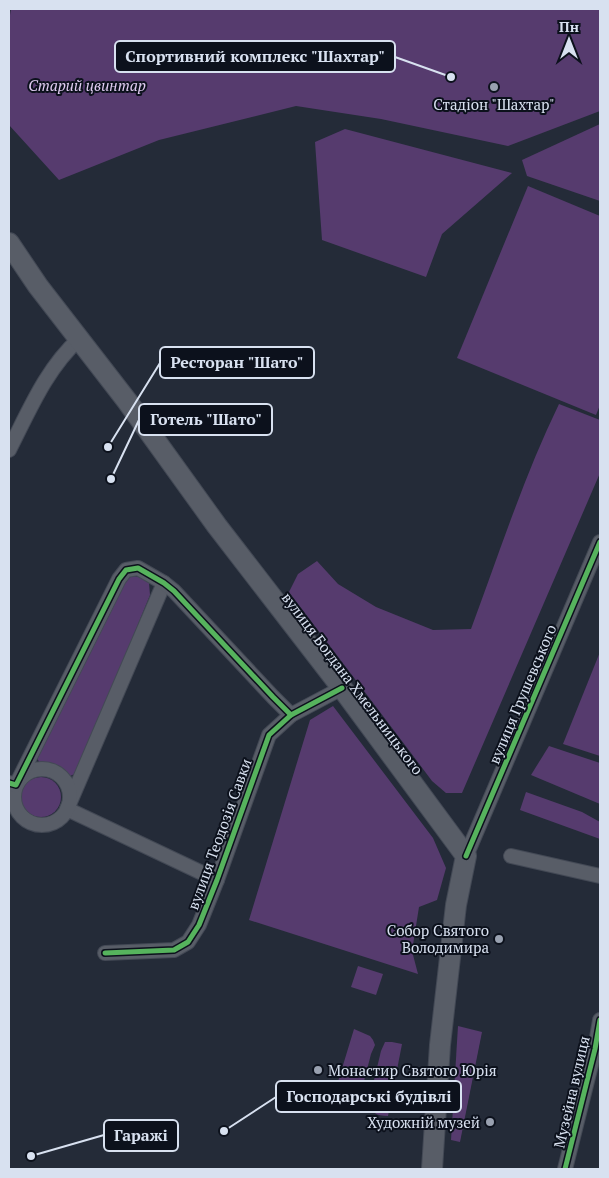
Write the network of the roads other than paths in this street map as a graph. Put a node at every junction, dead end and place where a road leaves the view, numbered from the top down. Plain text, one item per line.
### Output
1 (9, 243) edge
2 (79, 339) junction
3 (9, 450) edge
4 (600, 542) edge
5 (164, 582) junction
6 (342, 688) junction
7 (291, 715) junction
8 (12, 784) edge
9 (67, 808) junction
10 (466, 856) junction
11 (511, 856) dead end
12 (600, 876) edge
13 (216, 880) junction
14 (105, 953) dead end
15 (600, 1020) edge
16 (598, 1049) edge
17 (432, 1169) edge
18 (566, 1169) edge

1 - 2 main road, вулиця Богдана Хмельницького
2 - 3 street
2 - 6 main road, вулиця Богдана Хмельницького
4 - 10 street, вулиця Грушевського
5 - 7 street
5 - 8 street
5 - 9 street
6 - 7 street, вулиця Теодозія Савки
6 - 10 main road, вулиця Богдана Хмельницького
7 - 13 street, вулиця Теодозія Савки
8 - 9 street
8 - 9 street
9 - 13 street, вулиця Теодозія Савки
10 - 17 main road
11 - 12 street
13 - 14 street, вулиця Теодозія Савки
15 - 16 street, Музейна вулиця
16 - 18 street, Музейна вулиця

